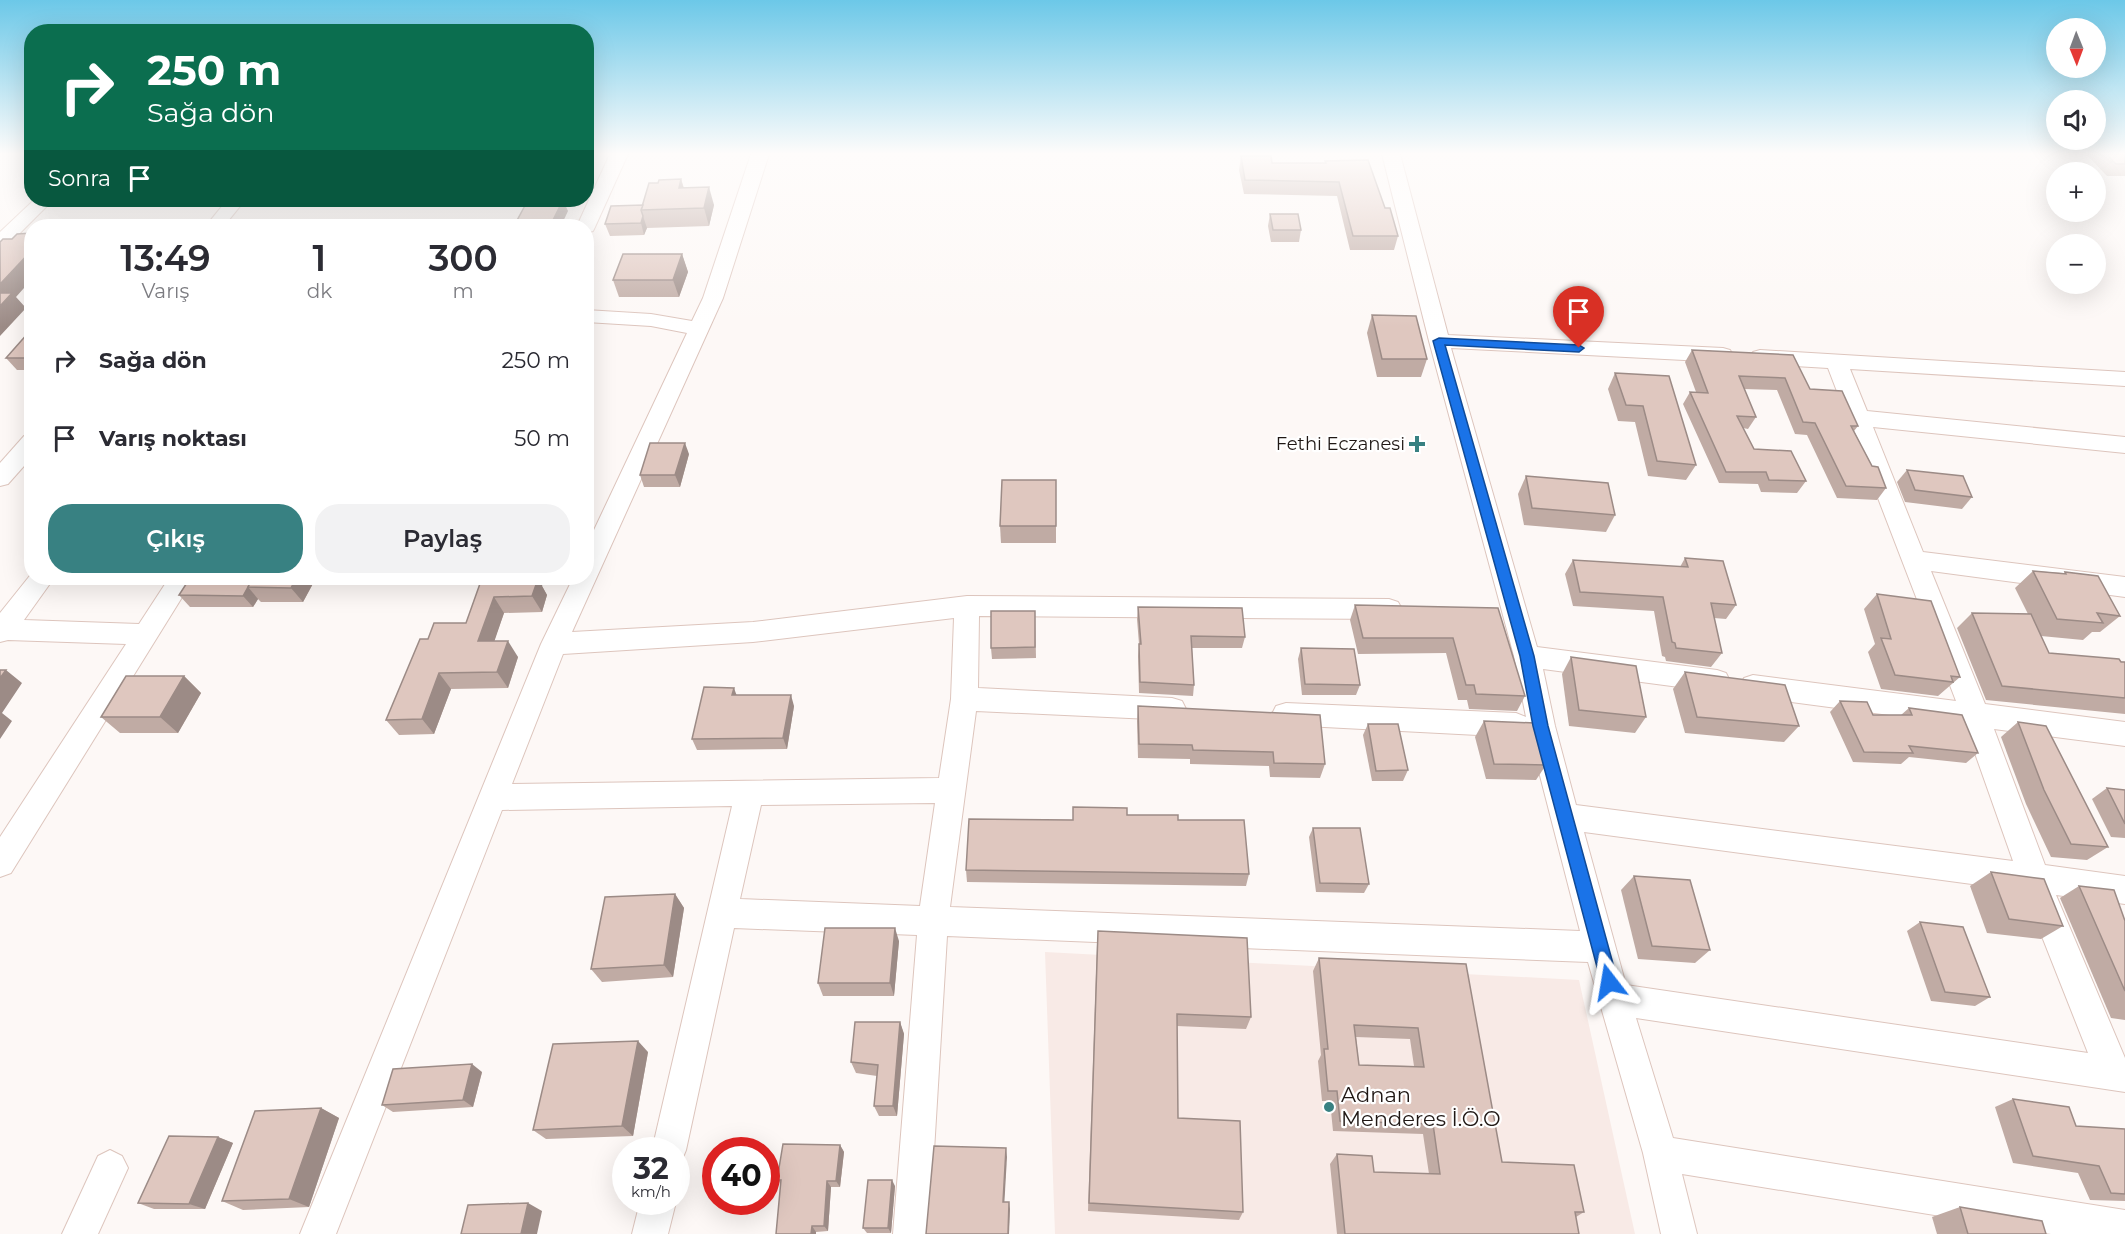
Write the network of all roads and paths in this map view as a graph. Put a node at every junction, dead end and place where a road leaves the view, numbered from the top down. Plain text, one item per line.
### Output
1 (741, 212) edge
2 (1406, 212) edge
3 (24, 219) edge
4 (0, 242) edge
5 (594, 316) edge
6 (699, 329) junction
7 (1439, 341) junction
8 (1836, 361) junction
9 (2125, 379) edge
10 (1858, 418) junction
11 (2125, 445) edge
12 (24, 451) edge
13 (0, 478) edge
14 (594, 559) edge
15 (1915, 560) junction
16 (36, 585) edge
17 (177, 585) edge
18 (582, 585) edge
19 (2125, 587) edge
20 (968, 606) junction
21 (1408, 609) edge
22 (1, 630) edge
23 (145, 634) junction
24 (554, 644) junction
25 (1527, 656) junction
26 (964, 699) junction
27 (1199, 710) edge
28 (1258, 713) edge
29 (1975, 714) junction
30 (1541, 726) junction
31 (2125, 734) edge
32 (949, 790) junction
33 (749, 793) junction
34 (494, 797) junction
35 (1564, 816) junction
36 (0, 863) edge
37 (2034, 877) junction
38 (2125, 890) edge
39 (722, 913) junction
40 (933, 922) junction
41 (1600, 947) junction
42 (1614, 999) junction
43 (2119, 1075) edge
44 (672, 1137) edge
45 (1660, 1153) junction
46 (110, 1168) dead end
47 (655, 1215) edge
48 (2125, 1228) edge
49 (80, 1234) edge
50 (318, 1234) edge
51 (650, 1234) edge
52 (911, 1234) edge
53 (1679, 1234) edge

1 - 6 street
2 - 7 street
3 - 4 street
5 - 6 street
6 - 14 street
7 - 8 street
7 - 25 street
8 - 9 street
8 - 10 street
10 - 11 street
10 - 15 street
12 - 13 street
15 - 19 street
15 - 29 street
16 - 22 street
17 - 23 street
18 - 24 street
20 - 21 street
20 - 24 street
20 - 26 street
22 - 23 street
23 - 36 street
24 - 34 street
25 - 29 street
25 - 30 street
26 - 27 street
26 - 32 street
28 - 30 street
29 - 31 street
29 - 37 street
30 - 35 street
32 - 33 street
32 - 40 street
33 - 34 street
33 - 39 street
34 - 50 street
35 - 37 street
35 - 41 street
37 - 38 street
37 - 43 street
39 - 40 street
39 - 44 street
40 - 41 street
40 - 52 street
41 - 42 street
42 - 43 street
42 - 45 street
45 - 48 street
45 - 53 street
46 - 49 street
47 - 51 street

